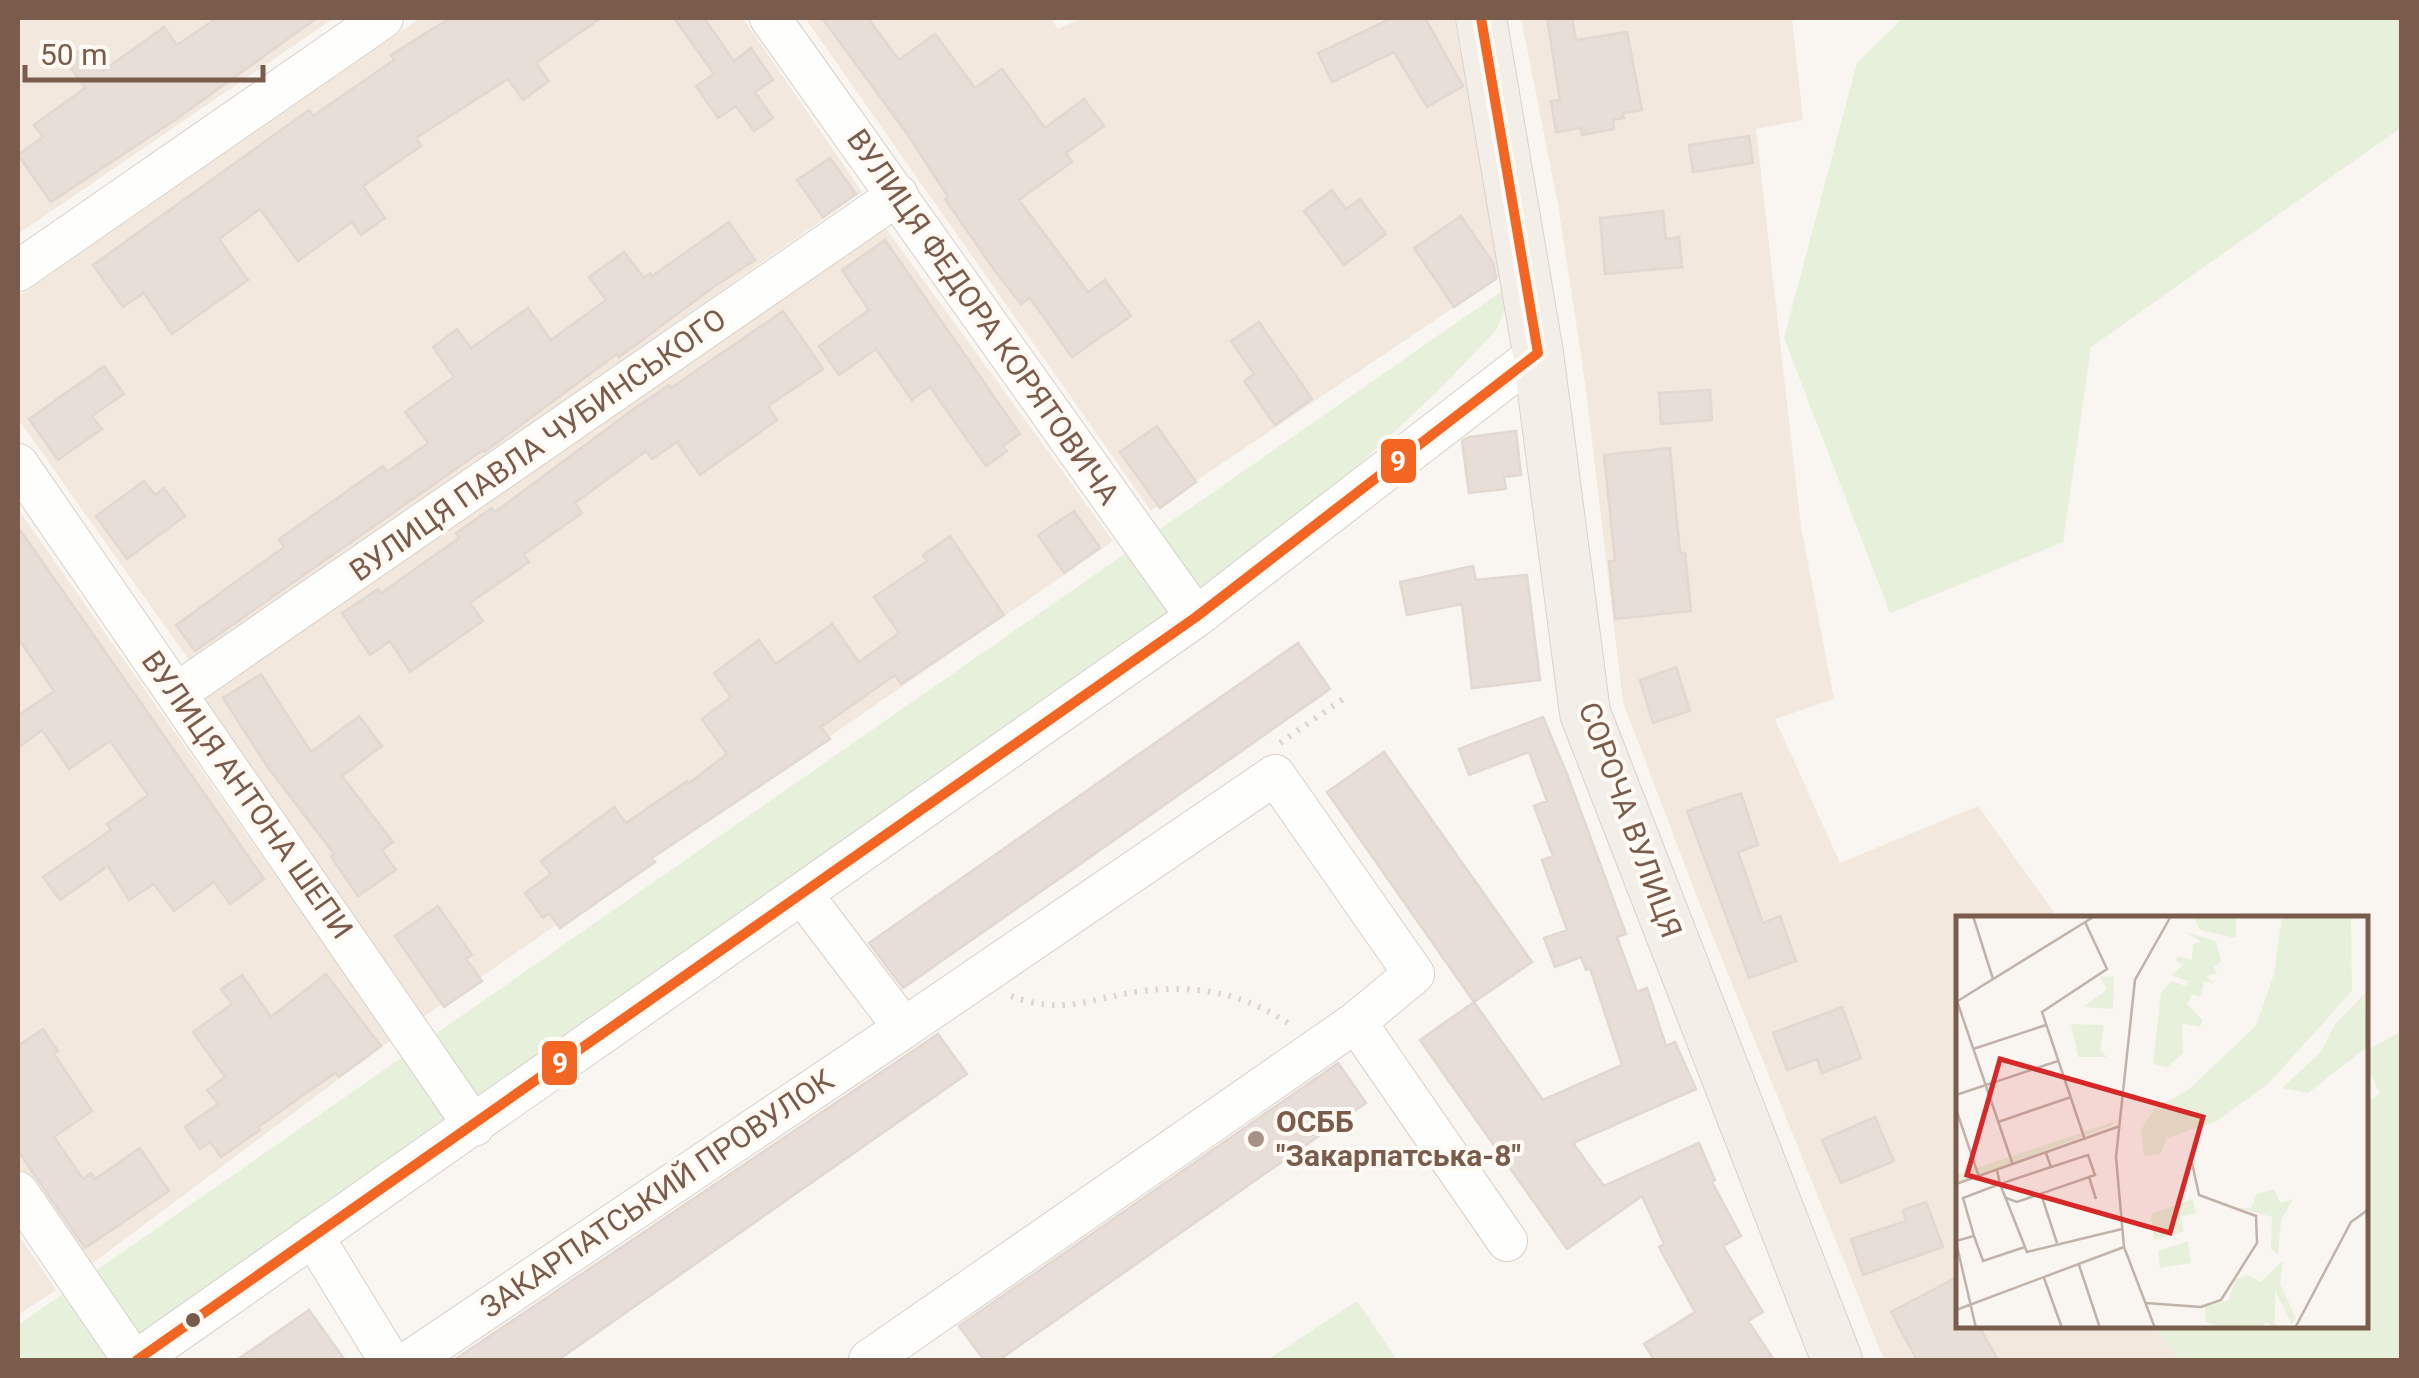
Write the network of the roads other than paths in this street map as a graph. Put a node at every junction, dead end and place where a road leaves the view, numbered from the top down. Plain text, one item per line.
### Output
1 (382, 18) edge
2 (770, 18) edge
3 (1481, 18) edge
4 (898, 196) junction
5 (18, 271) edge
6 (1538, 352) junction
7 (18, 464) edge
8 (1196, 617) junction
9 (178, 694) junction
10 (802, 894) junction
11 (1356, 1022) junction
12 (904, 1028) junction
13 (474, 1126) junction
14 (18, 1192) edge
15 (314, 1236) junction
16 (1506, 1241) dead end
17 (135, 1360) edge
18 (389, 1360) edge
19 (411, 1360) edge
20 (873, 1360) edge
21 (1837, 1360) edge

1 - 5 street
2 - 4 street, ВУЛИЦЯ ФЕДОРА КОРЯТОВИЧА
3 - 6 main road, СОРОЧА ВУЛИЦЯ
4 - 8 street, ВУЛИЦЯ ФЕДОРА КОРЯТОВИЧА
4 - 9 street, ВУЛИЦЯ ПАВЛА ЧУБИНСЬКОГО
6 - 8 street
6 - 21 main road, СОРОЧА ВУЛИЦЯ
7 - 9 street, ВУЛИЦЯ АНТОНА ШЕПИ
8 - 10 street
9 - 13 street, ВУЛИЦЯ АНТОНА ШЕПИ
10 - 12 street
10 - 13 street
11 - 12 street, ЗАКАРПАТСЬКИЙ ПРОВУЛОК
11 - 16 street
11 - 20 street, ЗАКАРПАТСЬКИЙ ПРОВУЛОК
12 - 19 street, ЗАКАРПАТСЬКИЙ ПРОВУЛОК
13 - 15 street
14 - 17 street
15 - 17 street
15 - 18 street

